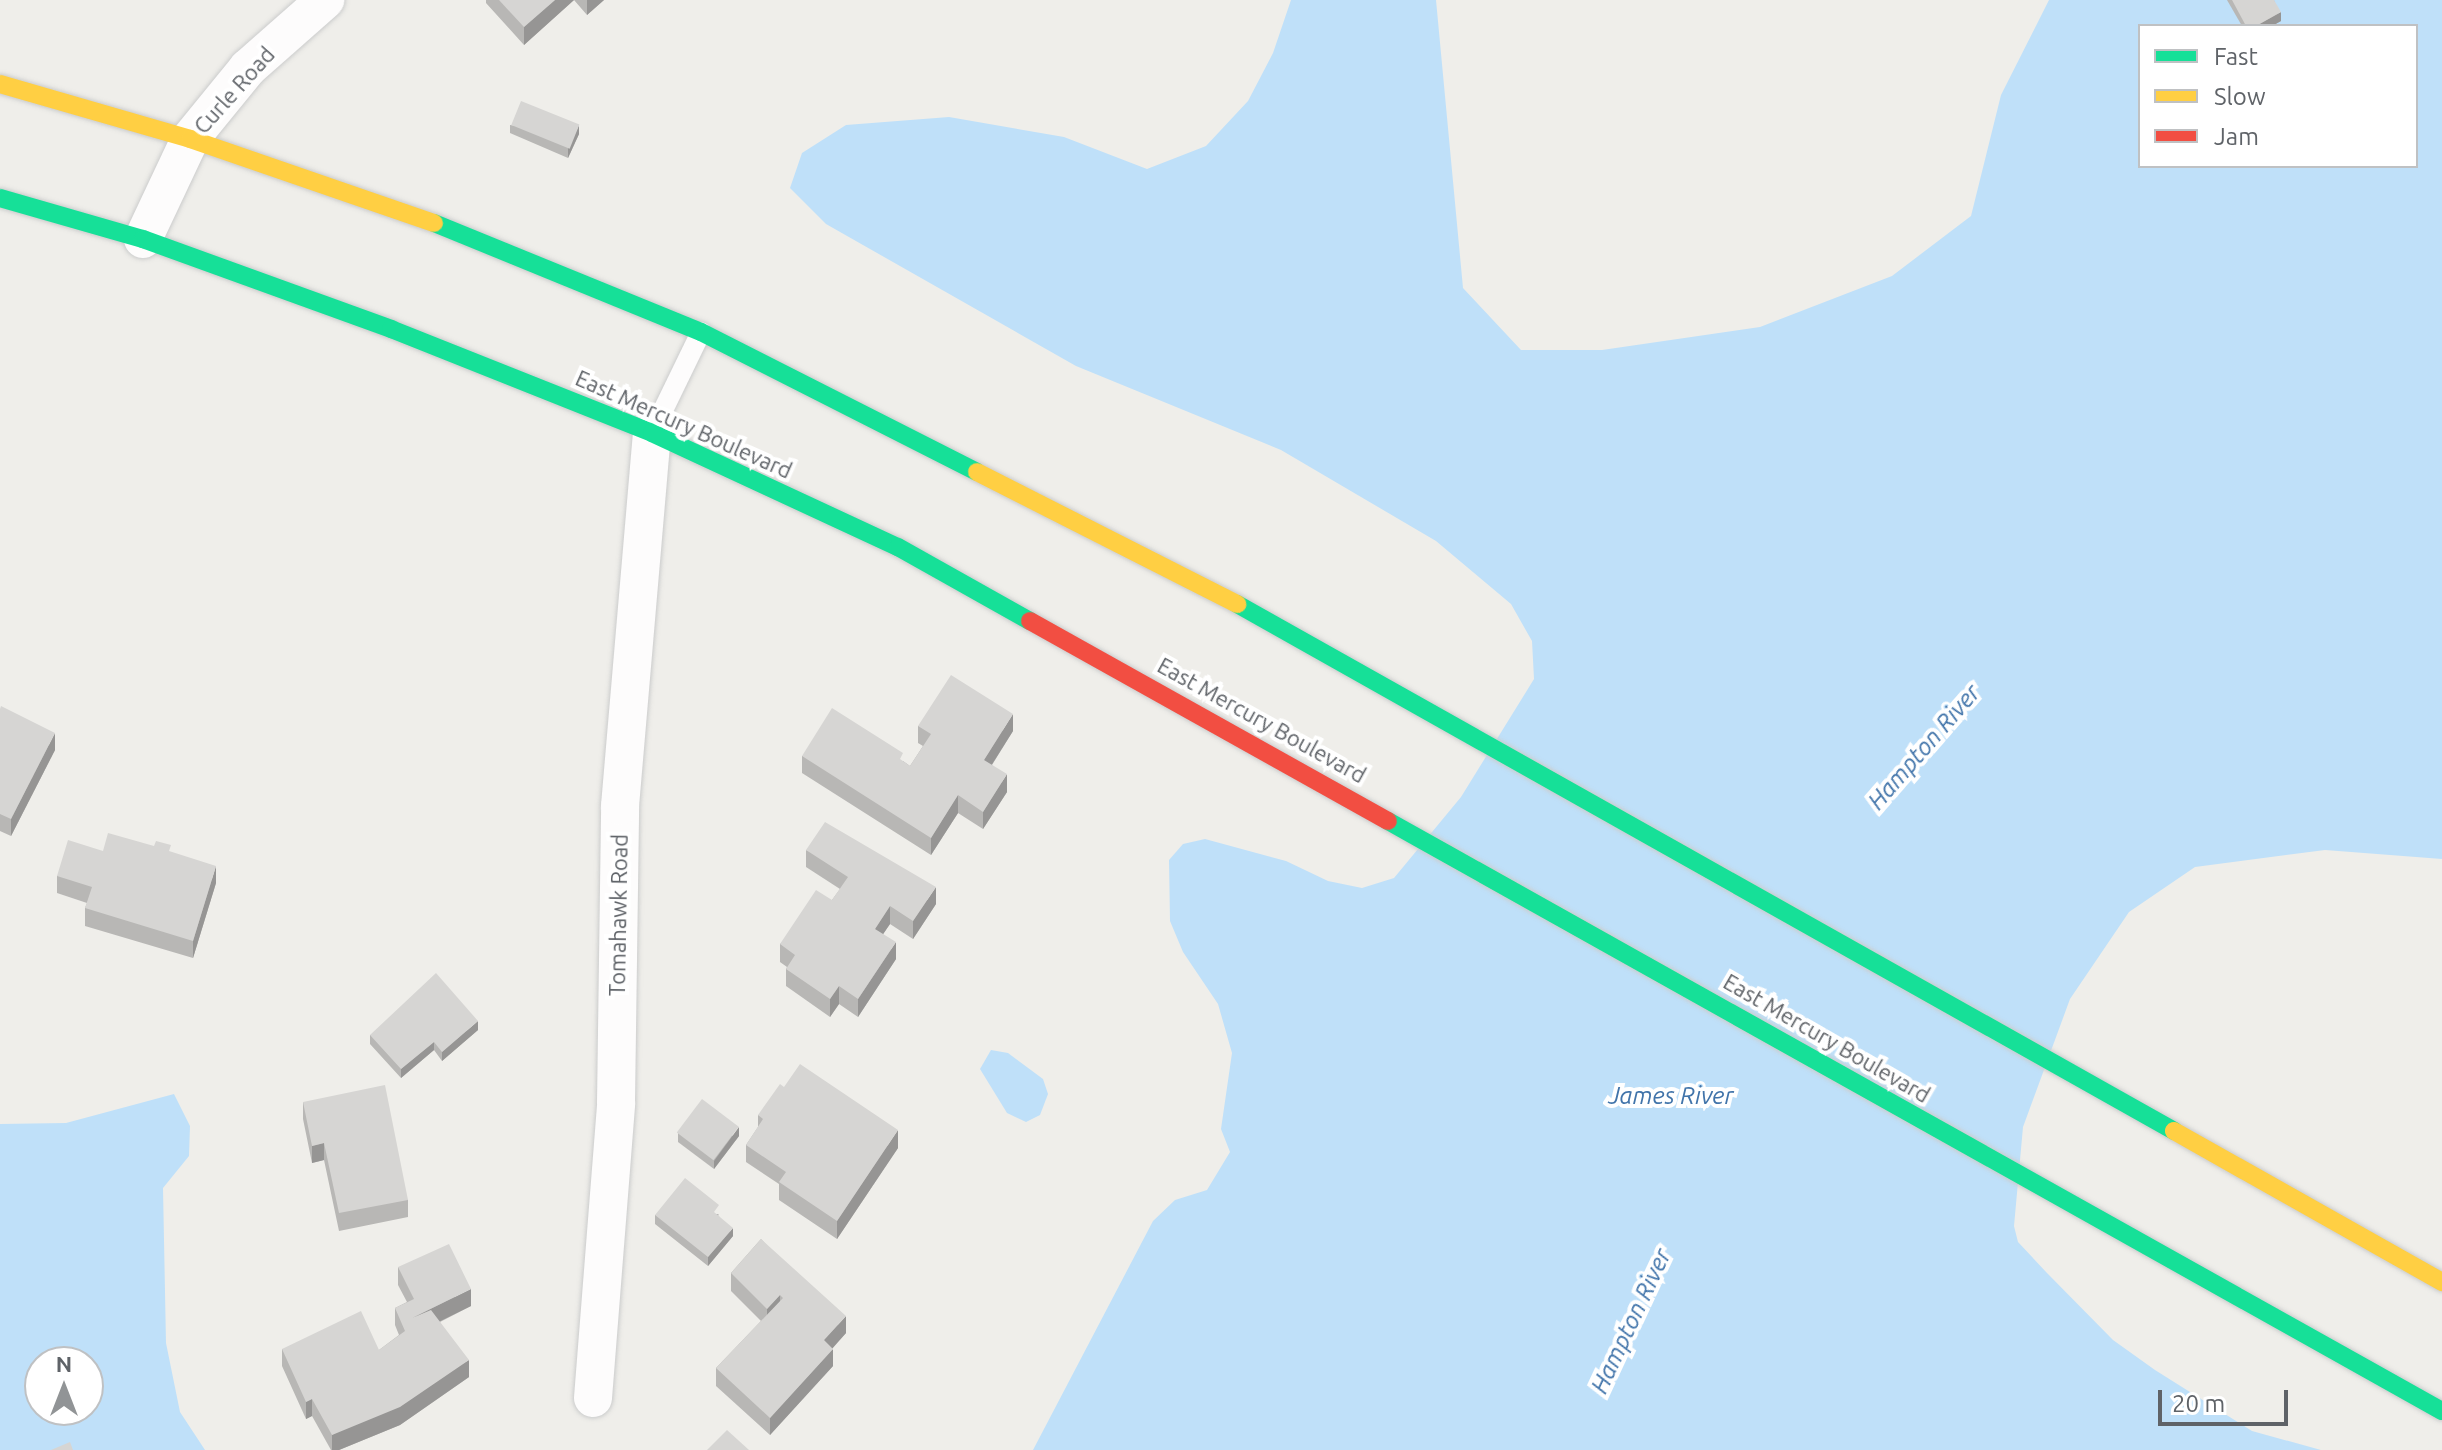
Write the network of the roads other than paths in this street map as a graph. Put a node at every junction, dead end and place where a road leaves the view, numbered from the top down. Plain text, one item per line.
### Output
1 (325, 0) edge
2 (0, 84) edge
3 (190, 139) junction
4 (0, 198) edge
5 (143, 239) junction
6 (701, 332) junction
7 (652, 433) junction
8 (2442, 1282) edge
9 (593, 1398) dead end
10 (2442, 1411) edge

1 - 3 street, Curle Road
2 - 3 main road
3 - 5 street, Curle Road
3 - 6 main road
4 - 5 main road, East Mercury Boulevard
5 - 7 main road, East Mercury Boulevard
6 - 7 lane
6 - 8 main road
7 - 9 street, Tomahawk Road
7 - 10 main road, East Mercury Boulevard

